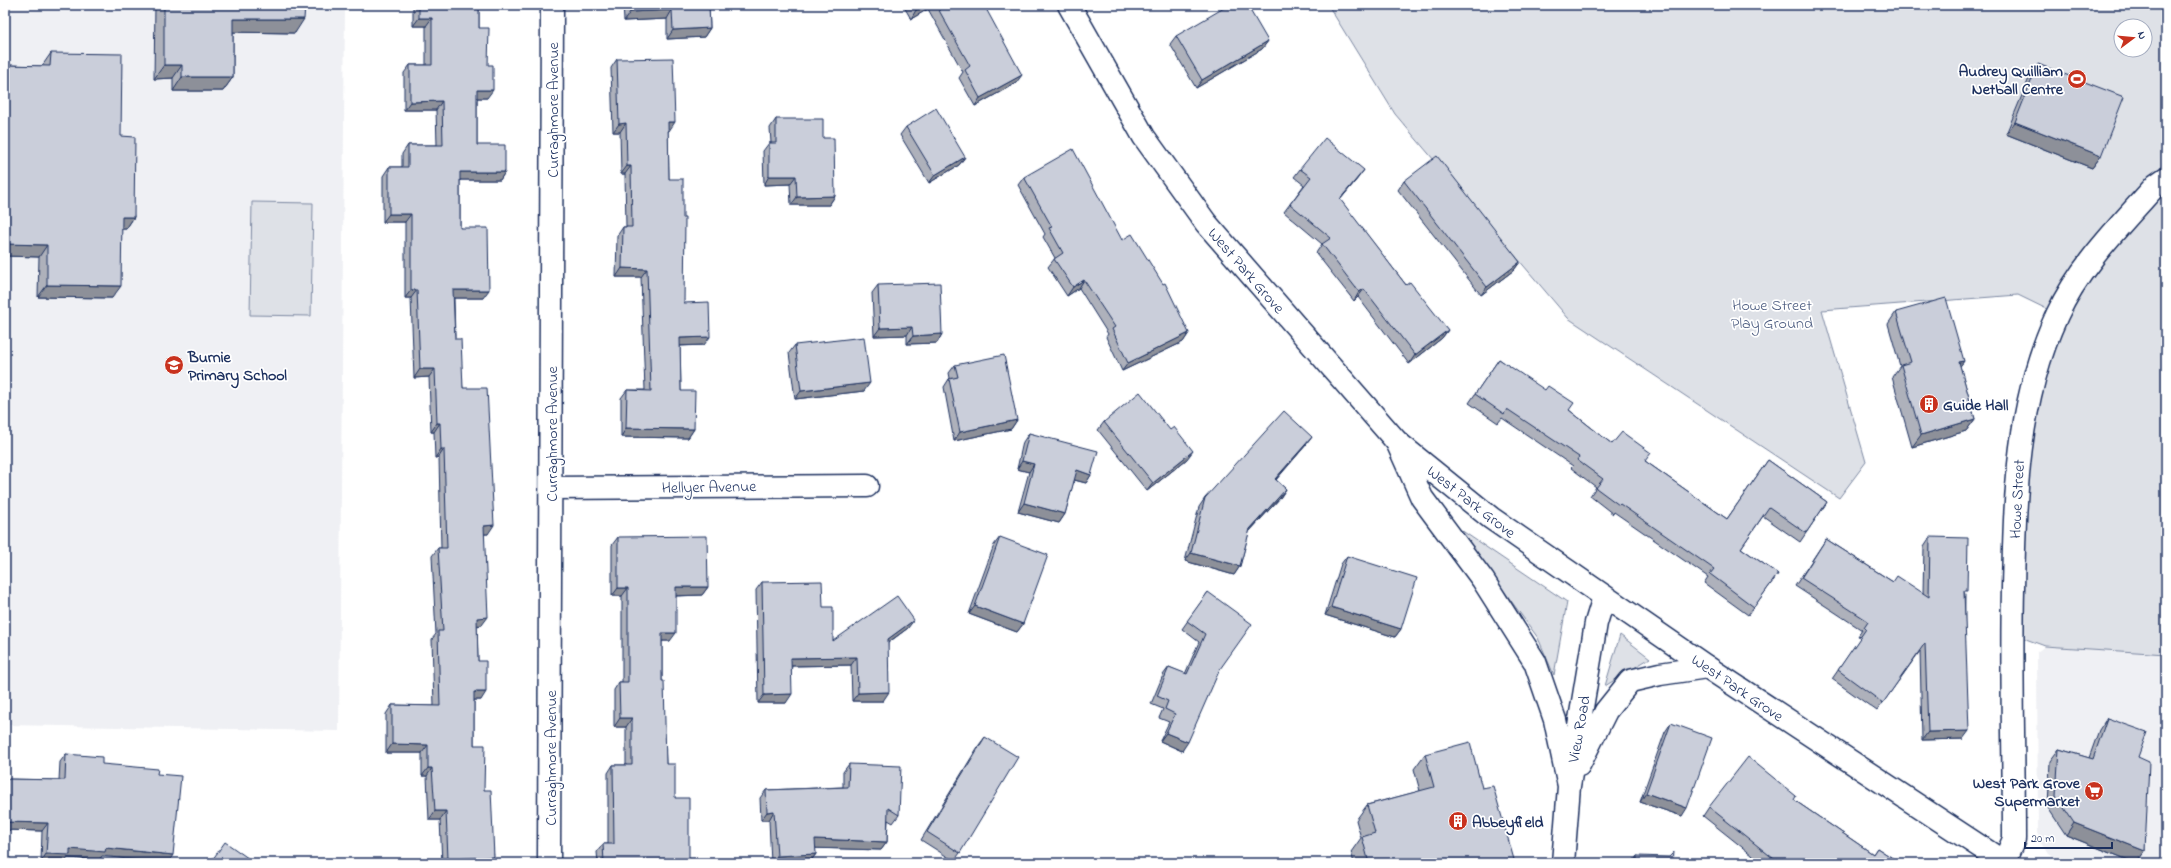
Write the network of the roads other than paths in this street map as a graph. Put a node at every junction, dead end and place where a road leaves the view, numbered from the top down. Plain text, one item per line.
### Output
1 (552, 5) edge
2 (1069, 5) edge
3 (2166, 178) edge
4 (1397, 442) junction
5 (867, 486) dead end
6 (551, 488) junction
7 (1604, 597) junction
8 (1707, 667) junction
9 (1569, 786) junction
10 (549, 863) edge
11 (1563, 863) edge
12 (2004, 863) edge

1 - 6 street, Curraghmore Avenue
2 - 4 street, West Park Grove
3 - 12 street, Howe Street
4 - 7 street, West Park Grove
4 - 9 street
5 - 6 street, Hellyer Avenue
6 - 10 street, Curraghmore Avenue
7 - 8 street, West Park Grove
7 - 9 street, View Road
8 - 9 street
8 - 12 street, West Park Grove
9 - 11 street, View Road

